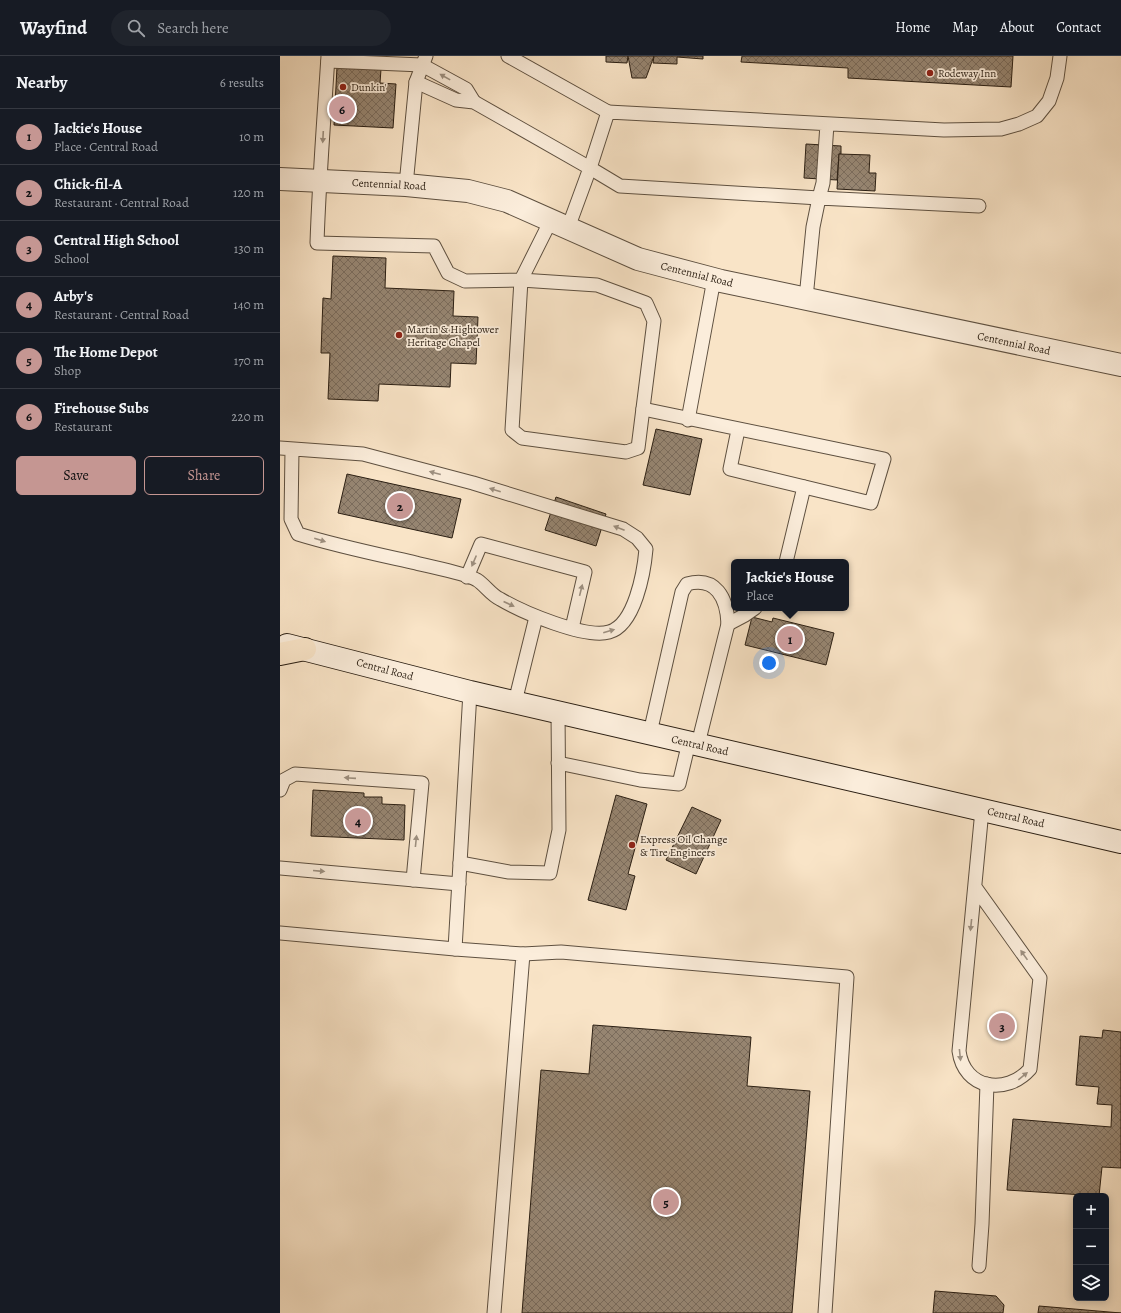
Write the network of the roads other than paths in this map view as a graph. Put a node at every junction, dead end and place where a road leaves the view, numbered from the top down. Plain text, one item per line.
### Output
1 (402, 56) edge
2 (508, 56) edge
3 (1060, 56) edge
4 (328, 59) edge
5 (424, 60) edge
6 (416, 82) junction
7 (474, 102) junction
8 (608, 112) junction
9 (827, 124) junction
10 (590, 168) junction
11 (280, 179) edge
12 (319, 181) junction
13 (406, 185) junction
14 (820, 198) junction
15 (979, 206) dead end
16 (559, 224) junction
17 (714, 279) junction
18 (520, 280) junction
19 (806, 298) junction
20 (1121, 365) edge
21 (643, 409) junction
22 (688, 420) junction
23 (738, 430) junction
24 (286, 449) edge
25 (804, 487) junction
26 (787, 559) edge
27 (467, 577) junction
28 (750, 611) edge
29 (536, 617) junction
30 (728, 624) junction
31 (572, 628) junction
32 (280, 643) edge
33 (305, 649) junction
34 (280, 654) edge
35 (470, 692) junction
36 (514, 702) junction
37 (558, 711) junction
38 (650, 733) junction
39 (693, 743) junction
40 (558, 763) junction
41 (280, 790) edge
42 (982, 810) junction
43 (1121, 842) edge
44 (460, 863) junction
45 (280, 868) edge
46 (412, 880) junction
47 (459, 884) junction
48 (975, 887) junction
49 (280, 933) edge
50 (455, 949) junction
51 (523, 954) junction
52 (987, 1084) junction
53 (979, 1266) dead end
54 (494, 1313) edge
55 (825, 1313) edge

1 - 5 lane
2 - 8 lane
3 - 9 lane
4 - 5 lane
4 -> 12 lane
5 - 6 lane
7 -> 5 lane
6 - 7 lane
6 - 13 lane
7 - 10 lane
8 - 9 lane
8 - 10 lane
9 - 14 lane
10 - 14 lane
10 - 16 lane
11 - 12 street, Centennial Road
12 - 13 street, Centennial Road
12 - 18 lane
13 - 16 street, Centennial Road
14 - 15 lane
14 - 19 lane
16 - 17 street, Centennial Road
16 - 18 lane
17 - 19 street, Centennial Road
17 - 22 lane
18 - 21 lane
18 - 21 lane
19 - 20 street, Centennial Road
21 - 22 lane
22 - 23 lane
23 - 25 lane
23 - 25 lane
24 -> 27 lane
31 -> 24 lane
25 - 26 lane
27 -> 29 lane
31 -> 27 lane
28 - 30 lane
29 - 31 lane
29 - 36 lane
30 - 38 lane
30 - 39 lane
32 - 33 street, Central Road
33 - 34 highway
33 - 35 street, Central Road
35 - 36 street, Central Road
35 - 44 lane
36 - 37 street, Central Road
37 - 38 street, Central Road
37 - 40 lane
38 - 39 street, Central Road
39 - 40 lane
39 - 42 street, Central Road
40 - 44 lane
46 -> 41 lane
42 - 43 street, Central Road
42 - 48 lane
44 - 47 lane
45 -> 46 lane
46 - 47 lane
47 - 50 lane
48 -> 52 lane
52 -> 48 lane
49 - 50 lane
50 - 51 lane
51 - 54 lane
51 - 55 lane
52 - 53 lane

